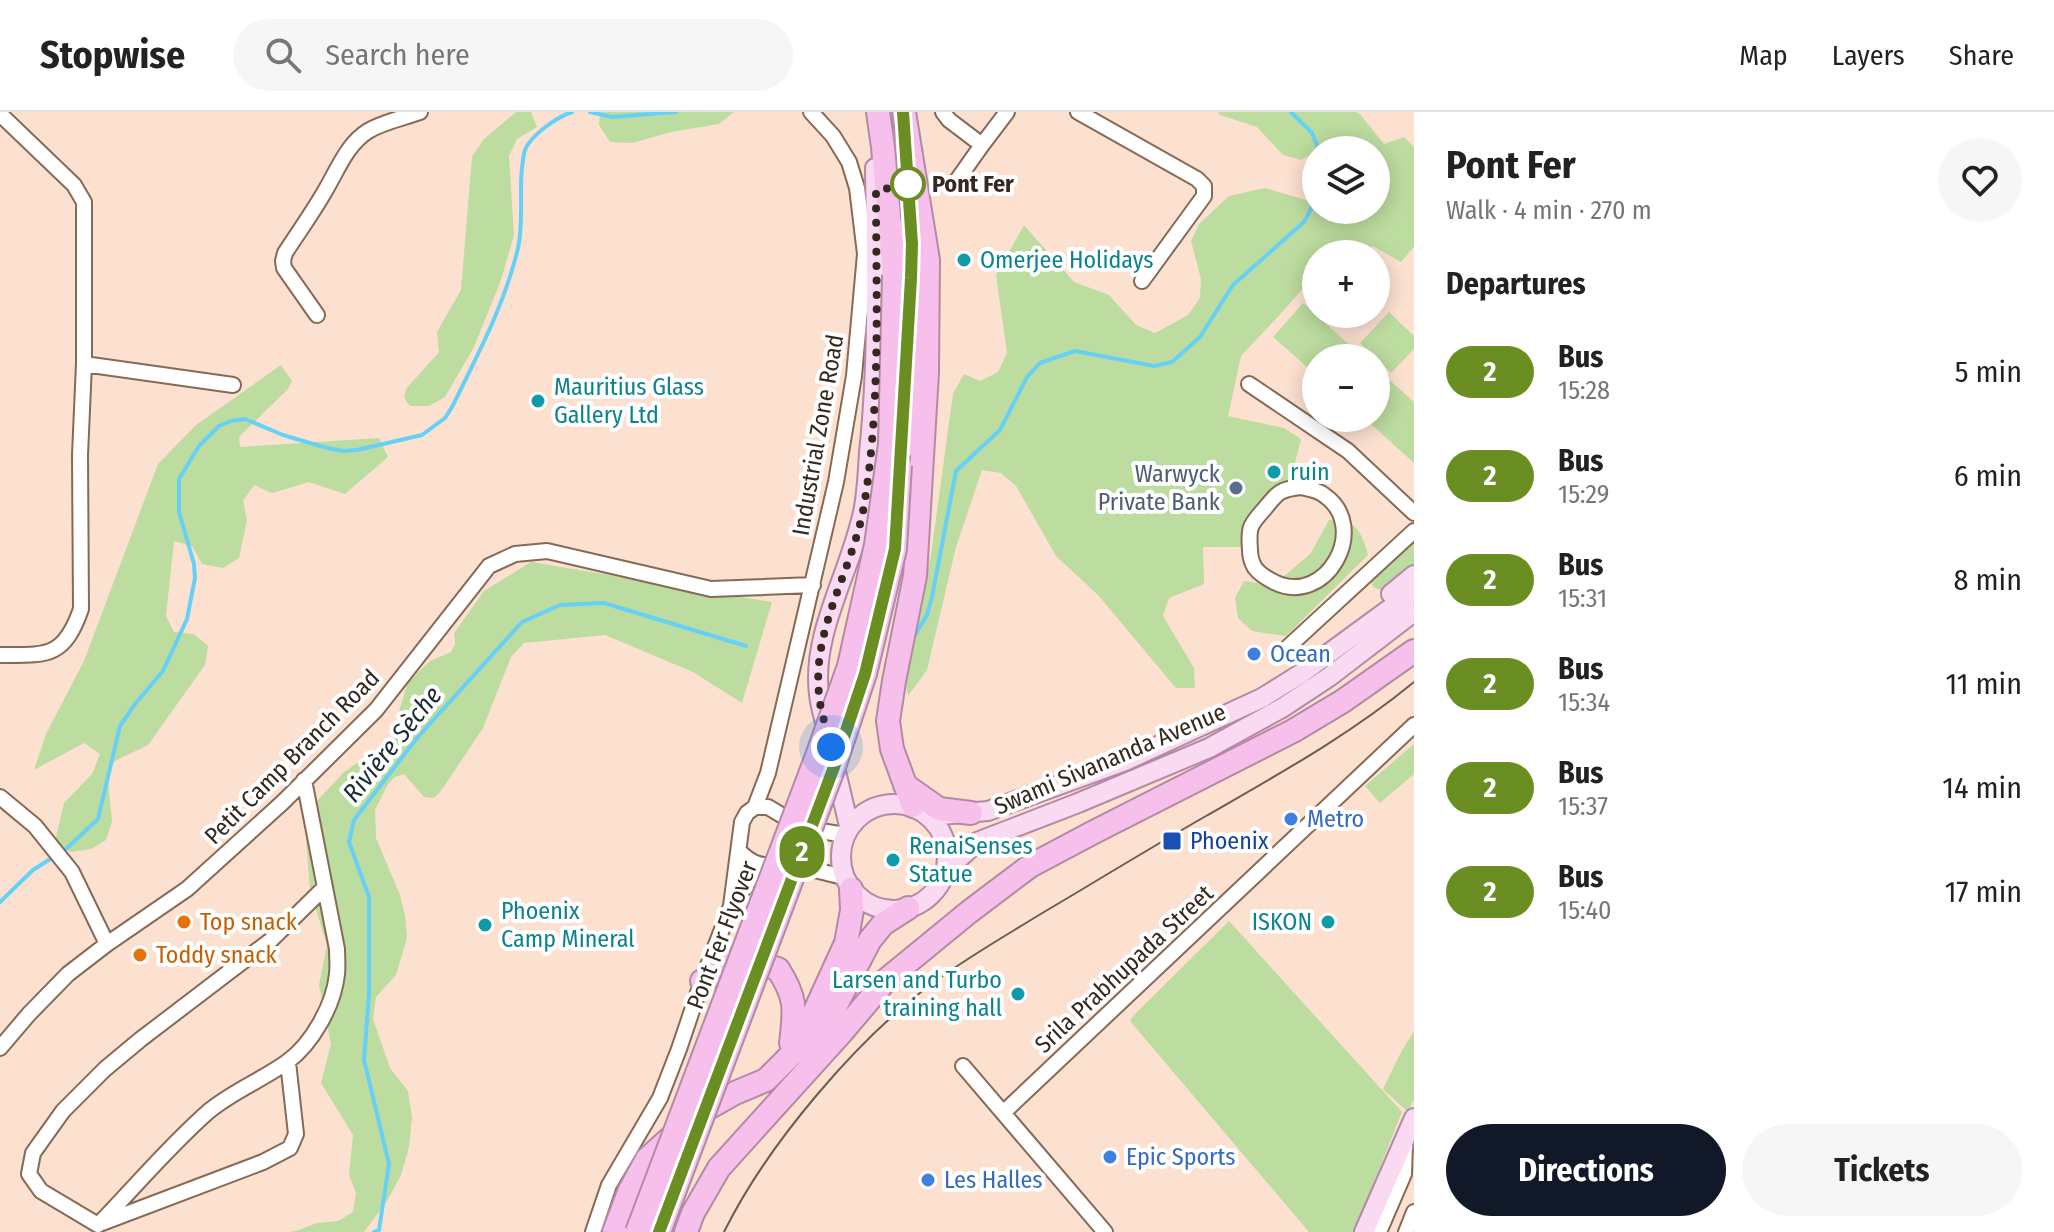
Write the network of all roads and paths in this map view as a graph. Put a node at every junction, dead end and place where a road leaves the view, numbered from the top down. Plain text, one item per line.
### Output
1 (420, 112) edge
2 (811, 112) edge
3 (873, 112) edge
4 (904, 112) edge
5 (943, 112) edge
6 (1007, 112) edge
7 (1078, 112) edge
8 (0, 114) edge
9 (982, 145) junction
10 (953, 186) dead end
11 (903, 276) junction
12 (1142, 281) dead end
13 (317, 315) dead end
14 (84, 364) junction
15 (1249, 384) dead end
16 (233, 385) dead end
17 (1414, 513) edge
18 (1414, 531) edge
19 (1330, 570) junction
20 (1414, 575) edge
21 (813, 585) junction
22 (1353, 586) junction
23 (1414, 591) edge
24 (1414, 612) edge
25 (1287, 648) dead end
26 (1414, 651) edge
27 (0, 655) edge
28 (1302, 673) junction
29 (1414, 725) edge
30 (768, 773) junction
31 (304, 780) junction
32 (904, 784) junction
33 (0, 796) edge
34 (755, 807) junction
35 (775, 810) junction
36 (921, 811) junction
37 (971, 813) junction
38 (847, 831) junction
39 (739, 851) junction
40 (764, 866) junction
41 (945, 871) junction
42 (848, 883) junction
43 (325, 887) junction
44 (731, 906) junction
45 (908, 908) junction
46 (107, 944) junction
47 (702, 981) junction
48 (0, 1048) edge
49 (790, 1056) junction
50 (288, 1062) junction
51 (963, 1066) dead end
52 (1004, 1112) junction
53 (1414, 1118) edge
54 (761, 1122) junction
55 (1406, 1136) junction
56 (1414, 1212) edge
57 (98, 1225) junction
58 (593, 1232) edge
59 (614, 1232) edge
60 (637, 1232) edge
61 (659, 1232) edge
62 (686, 1232) edge
63 (1105, 1232) edge
64 (1364, 1232) edge
65 (1379, 1232) edge
66 (1406, 1232) edge

1 - 13 street
2 - 21 street, Industrial Zone Road
3 - 11 highway
3 - 38 main road
4 - 11 highway
4 - 32 highway
5 - 9 street
6 - 9 street
7 - 12 street
8 - 14 street
9 - 10 street
11 - 60 highway, Pont Fer Flyover, bridge
11 - 61 highway, Pont Fer Flyover, bridge
14 - 16 street
14 - 27 street
15 - 17 street
18 - 22 street
19 - 19 street
19 - 22 street
20 - 28 main road
21 - 30 street, Industrial Zone Road
21 - 31 street, Petit Camp Branch Road
22 - 25 street
23 - 28 main road
24 - 41 main road, Swami Sivananda Avenue
26 - 54 highway
28 - 37 main road
29 - 52 street, Srila Prabhupada Street
30 - 34 street, Industrial Zone Road
30 - 35 street
31 - 43 street
31 - 46 street, Petit Camp Branch Road
32 - 36 highway
32 - 37 highway
33 - 46 street
34 - 35 street
34 - 39 street, Industrial Zone Road
35 - 38 street
36 - 37 main road
36 - 38 main road
36 - 41 main road
38 - 42 main road
39 - 40 street
39 - 44 street, Industrial Zone Road
40 - 42 street
40 - 44 street
41 - 45 main road
42 - 45 main road
42 - 49 highway
43 - 50 street
43 - 57 street
44 - 47 street
45 - 54 highway
46 - 48 street, Petit Camp Branch Road
47 - 49 highway
47 - 58 street
49 - 59 highway
50 - 57 street
50 - 57 street
51 - 52 street
52 - 63 street
53 - 55 main road
54 - 62 highway
55 - 64 main road
55 - 65 street
56 - 66 street

